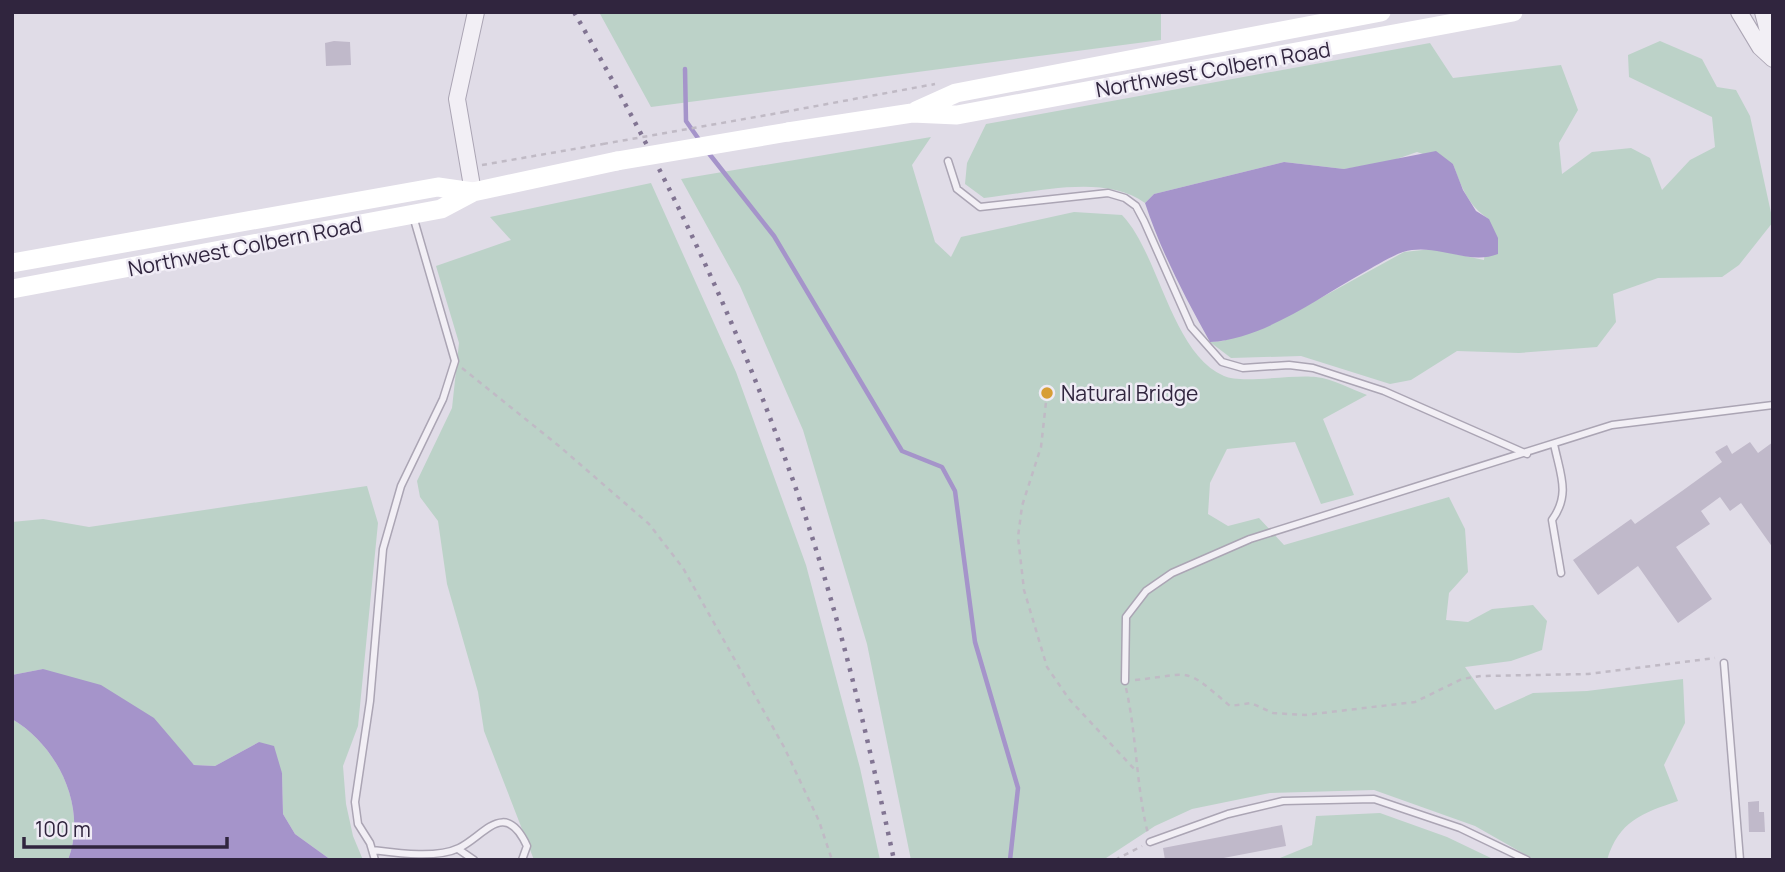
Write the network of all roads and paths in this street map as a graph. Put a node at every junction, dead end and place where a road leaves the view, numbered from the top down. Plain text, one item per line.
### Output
1 (476, 12) edge
2 (1513, 12) edge
3 (1739, 12) edge
4 (1763, 12) edge
5 (1369, 13) edge
6 (1368, 41) junction
7 (1773, 50) edge
8 (1773, 59) edge
9 (784, 112) dead end
10 (912, 113) junction
11 (603, 144) dead end
12 (948, 161) dead end
13 (473, 192) junction
14 (412, 214) junction
15 (12, 263) edge
16 (12, 289) edge
17 (455, 361) junction
18 (1047, 393) dead end
19 (1773, 405) edge
20 (1554, 444) junction
21 (1527, 454) junction
22 (1561, 573) dead end
23 (1724, 663) joint
24 (1125, 681) junction
25 (1137, 772) junction
26 (1150, 842) junction
27 (458, 849) junction
28 (372, 850) junction
29 (375, 860) edge
30 (474, 860) edge
31 (522, 860) edge
32 (832, 860) edge
33 (1115, 860) edge
34 (1527, 860) edge
35 (1740, 860) edge

1 - 13 street
2 - 6 main road, Northwest Colbern Road
3 - 8 street
4 - 7 street
5 - 6 lane
5 - 10 main road, Northwest Colbern Road
6 - 10 main road, Northwest Colbern Road
9 - 11 path, bridge
10 - 13 main road, Northwest Colbern Road, bridge
12 - 21 lane
13 - 14 main road, Northwest Colbern Road
13 - 15 main road, Northwest Colbern Road
14 - 16 main road, Northwest Colbern Road
14 - 17 lane
17 - 28 lane
17 - 32 path
18 - 25 path
19 - 20 lane
20 - 21 lane
20 - 22 lane
21 - 24 lane
23 - 24 path
23 - 35 lane
24 - 25 path
25 - 26 path
26 - 33 path
26 - 34 lane
27 - 28 lane
27 - 30 lane
27 - 31 lane
28 - 29 lane

